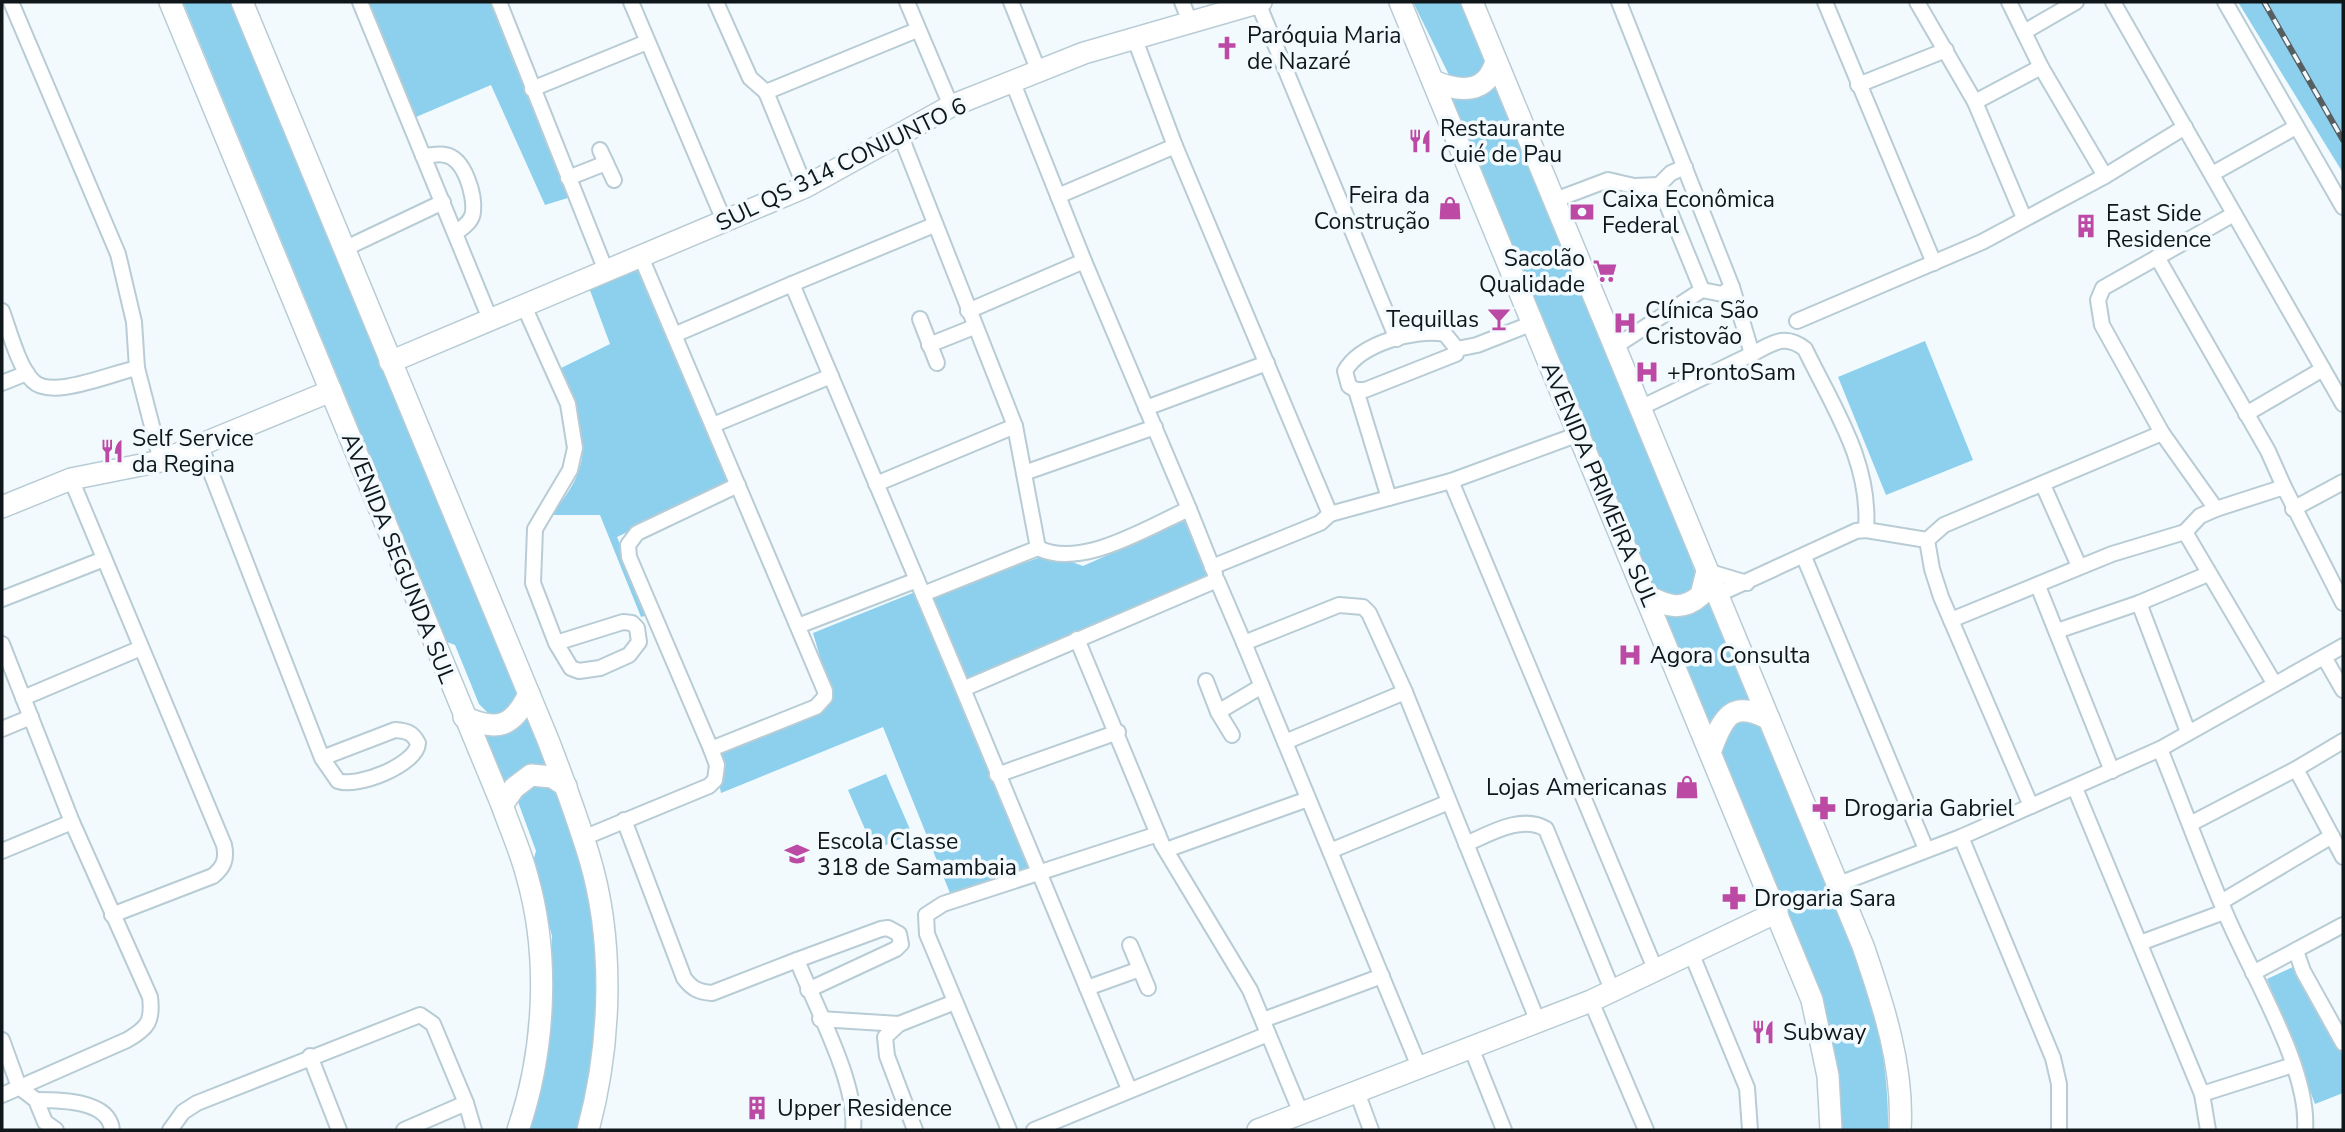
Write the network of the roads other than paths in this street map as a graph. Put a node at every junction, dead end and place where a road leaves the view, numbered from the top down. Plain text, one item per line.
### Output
1 (11, 2) edge
2 (170, 2) edge
3 (242, 2) edge
4 (359, 2) edge
5 (499, 2) edge
6 (631, 2) edge
7 (716, 2) edge
8 (906, 2) edge
9 (1011, 2) edge
10 (1182, 2) edge
11 (1260, 2) edge
12 (1400, 2) edge
13 (1472, 2) edge
14 (1619, 2) edge
15 (1825, 2) edge
16 (1917, 2) edge
17 (2009, 2) edge
18 (2076, 2) edge
19 (2113, 2) edge
20 (2225, 2) edge
21 (1190, 22) junction
22 (917, 30) junction
23 (2024, 32) junction
24 (1133, 37) junction
25 (648, 42) junction
26 (1946, 50) junction
27 (1496, 61) junction
28 (2041, 67) junction
29 (1039, 72) junction
30 (1433, 82) junction
31 (1013, 83) junction
32 (1858, 85) junction
33 (532, 89) junction
34 (766, 92) junction
35 (1975, 102) junction
36 (951, 106) junction
37 (2185, 127) junction
38 (2296, 127) junction
39 (900, 134) junction
40 (1175, 146) junction
41 (423, 156) junction
42 (1685, 167) junction
43 (2212, 174) junction
44 (2105, 176) junction
45 (568, 178) junction
46 (614, 180) dead end
47 (1659, 185) junction
48 (805, 187) junction
49 (1058, 195) junction
50 (1555, 200) junction
51 (443, 202) junction
52 (2343, 207) edge
53 (2234, 214) junction
54 (2024, 218) junction
55 (725, 223) junction
56 (934, 225) junction
57 (456, 233) junction
58 (344, 249) junction
59 (642, 257) junction
60 (2157, 257) junction
61 (1084, 261) junction
62 (1934, 263) junction
63 (606, 271) junction
64 (792, 285) junction
65 (1732, 287) junction
66 (1702, 290) junction
67 (524, 306) junction
68 (968, 311) junction
69 (2, 312) edge
70 (490, 319) junction
71 (920, 319) dead end
72 (1797, 321) dead end
73 (1533, 323) junction
74 (974, 327) junction
75 (674, 335) junction
76 (1397, 339) junction
77 (929, 345) junction
78 (1616, 346) junction
79 (1457, 349) junction
80 (1752, 354) junction
81 (390, 362) junction
82 (937, 363) dead end
83 (1267, 363) junction
84 (137, 368) junction
85 (2323, 369) junction
86 (27, 373) junction
87 (831, 376) junction
88 (2, 383) edge
89 (1356, 390) junction
90 (331, 391) junction
91 (2343, 404) edge
92 (1146, 408) junction
93 (1640, 408) junction
94 (2246, 414) junction
95 (713, 425) junction
96 (1015, 426) junction
97 (1155, 427) junction
98 (2162, 433) junction
99 (1579, 434) junction
100 (201, 447) junction
101 (162, 461) junction
102 (1024, 473) junction
103 (71, 479) junction
104 (1451, 481) junction
105 (2343, 482) edge
106 (876, 484) junction
107 (738, 485) junction
108 (2043, 485) junction
109 (2284, 487) junction
110 (1389, 498) junction
111 (2, 507) edge
112 (1189, 509) junction
113 (2216, 509) junction
114 (2293, 509) junction
115 (1330, 514) junction
116 (1866, 530) junction
117 (2185, 532) junction
118 (1927, 540) junction
119 (1038, 548) junction
120 (1804, 558) junction
121 (104, 559) junction
122 (2079, 566) junction
123 (1707, 571) junction
124 (1214, 573) junction
125 (2207, 574) junction
126 (1746, 583) junction
127 (2038, 586) junction
128 (920, 587) junction
129 (1717, 595) junction
130 (1647, 596) junction
131 (2, 599) edge
132 (2139, 603) junction
133 (2343, 603) edge
134 (656, 620) junction
135 (1951, 620) junction
136 (798, 626) junction
137 (637, 628) junction
138 (2057, 631) junction
139 (1077, 639) junction
140 (556, 643) junction
141 (1244, 643) junction
142 (2, 645) edge
143 (2343, 646) edge
144 (141, 648) junction
145 (2324, 657) junction
146 (1206, 681) dead end
147 (2274, 683) junction
148 (1262, 687) junction
149 (963, 689) junction
150 (2343, 691) edge
151 (1405, 692) junction
152 (529, 694) junction
153 (23, 698) junction
154 (1218, 712) junction
155 (31, 717) junction
156 (464, 717) junction
157 (1769, 719) junction
158 (2, 729) edge
159 (1118, 732) junction
160 (2188, 732) junction
161 (1232, 735) dead end
162 (2343, 741) edge
163 (1284, 742) junction
164 (711, 749) junction
165 (2160, 749) junction
166 (1711, 750) junction
167 (322, 758) junction
168 (2296, 769) junction
169 (2112, 771) junction
170 (997, 775) junction
171 (566, 786) junction
172 (2075, 788) junction
173 (1308, 799) junction
174 (1449, 802) junction
175 (502, 805) junction
176 (2031, 806) junction
177 (624, 820) junction
178 (72, 822) junction
179 (2190, 824) junction
180 (1158, 834) junction
181 (2332, 836) junction
182 (1961, 837) junction
183 (583, 838) junction
184 (1466, 844) junction
185 (1926, 849) junction
186 (1166, 850) junction
187 (2, 851) edge
188 (1330, 851) junction
189 (2343, 857) edge
190 (1039, 874) junction
191 (1839, 884) junction
192 (2222, 907) junction
193 (1777, 912) junction
194 (112, 915) junction
195 (2343, 925) edge
196 (2140, 943) junction
197 (1130, 945) dead end
198 (2296, 951) junction
199 (1692, 955) junction
200 (797, 960) junction
201 (1140, 969) junction
202 (1656, 971) junction
203 (2253, 973) junction
204 (1382, 976) junction
205 (1148, 988) dead end
206 (1087, 989) junction
207 (808, 990) junction
208 (1613, 992) junction
209 (1591, 1001) junction
210 (955, 1002) junction
211 (820, 1018) junction
212 (1538, 1022) junction
213 (899, 1024) junction
214 (1265, 1027) junction
215 (2, 1040) edge
216 (2343, 1043) edge
217 (1472, 1050) junction
218 (310, 1056) junction
219 (2293, 1065) junction
220 (1420, 1069) junction
221 (19, 1087) junction
222 (1129, 1089) junction
223 (1357, 1092) junction
224 (2202, 1094) junction
225 (2, 1095) edge
226 (36, 1100) junction
227 (466, 1103) junction
228 (1301, 1113) junction
229 (591, 1128) edge
230 (56, 1130) edge
231 (112, 1130) edge
232 (170, 1130) edge
233 (339, 1130) edge
234 (404, 1130) edge
235 (474, 1130) edge
236 (519, 1130) edge
237 (853, 1130) edge
238 (915, 1130) edge
239 (1009, 1130) edge
240 (1034, 1130) edge
241 (1258, 1130) edge
242 (1371, 1130) edge
243 (1504, 1130) edge
244 (1646, 1130) edge
245 (1750, 1130) edge
246 (1830, 1130) edge
247 (1900, 1130) edge
248 (2059, 1130) edge
249 (2208, 1130) edge
250 (2305, 1130) edge

1 - 84 street
2 - 90 main road, AVENIDA SEGUNDA SUL
3 - 58 main road
4 - 41 street
5 - 33 street
6 - 25 street
7 - 34 street
8 - 22 street
9 - 29 street
10 - 21 street
11 - 21 main road, SUL QS 314 CONJUNTO 6
11 - 76 street
12 - 30 main road, AVENIDA PRIMEIRA SUL
13 - 27 main road
14 - 42 street
15 - 32 street
16 - 26 street
17 - 23 street
18 - 23 street
19 - 37 street
20 - 38 street
21 - 24 main road, SUL QS 314 CONJUNTO 6
22 - 34 street
22 - 36 street
23 - 28 street
24 - 29 main road, SUL QS 314 CONJUNTO 6
24 - 40 street
25 - 33 street
25 - 55 street
26 - 32 street
26 - 35 street
27 - 30 main road
27 - 50 main road
28 - 35 street
28 - 44 street
29 - 31 main road, SUL QS 314 CONJUNTO 6
30 - 73 main road, AVENIDA PRIMEIRA SUL
31 - 36 main road, SUL QS 314 CONJUNTO 6
31 - 49 street
32 - 62 street
33 - 45 street
34 - 48 street
35 - 54 street
36 - 39 main road, SUL QS 314 CONJUNTO 6
37 - 43 street
37 - 44 street
38 - 43 street
38 - 52 street
39 - 48 main road, SUL QS 314 CONJUNTO 6
39 - 56 street
40 - 49 street
40 - 83 street
41 - 51 street
41 - 57 street
42 - 47 street
42 - 65 street
43 - 53 street
44 - 54 street
45 - 46 street
45 - 63 street
47 - 50 street
47 - 66 street
48 - 55 main road, SUL QS 314 CONJUNTO 6
49 - 61 street
50 - 78 main road
51 - 57 street
51 - 58 street
53 - 60 street
53 - 85 street
54 - 62 street
55 - 59 main road, SUL QS 314 CONJUNTO 6
56 - 64 street
56 - 68 street
57 - 70 street
58 - 81 main road
59 - 63 main road, SUL QS 314 CONJUNTO 6
59 - 75 street
60 - 94 street
60 - 98 street
61 - 68 street
61 - 92 street
62 - 72 street
63 - 67 main road, SUL QS 314 CONJUNTO 6
64 - 75 street
64 - 87 street
65 - 66 street
65 - 80 street
66 - 78 street
67 - 70 main road, SUL QS 314 CONJUNTO 6
67 - 140 street
68 - 74 street
69 - 86 street
70 - 81 main road, SUL QS 314 CONJUNTO 6
71 - 77 street
73 - 79 street
73 - 99 main road, AVENIDA PRIMEIRA SUL
74 - 77 street
74 - 96 street
75 - 95 street
76 - 79 street
76 - 89 street
77 - 82 street
78 - 93 main road
79 - 89 street
80 - 93 street
80 - 116 street
81 - 152 main road
83 - 92 street
83 - 115 street
84 - 86 street
84 - 101 street
85 - 91 street
85 - 94 street
86 - 88 street
87 - 95 street
87 - 106 street
89 - 110 street
90 - 100 main road
90 - 156 main road, AVENIDA SEGUNDA SUL
92 - 97 street
93 - 123 main road
94 - 109 street
95 - 107 street
96 - 102 street
96 - 106 street
97 - 102 street
97 - 112 street
98 - 108 street
98 - 113 street
99 - 104 street
99 - 130 main road, AVENIDA PRIMEIRA SUL
100 - 101 main road
100 - 167 street
101 - 103 main road
102 - 119 street
103 - 111 main road
103 - 121 street
104 - 110 street
104 - 202 street
105 - 114 street
106 - 128 street
107 - 134 street
107 - 136 street
108 - 118 street
108 - 122 street
109 - 113 street
109 - 114 street
110 - 115 street
112 - 119 street
112 - 124 street
113 - 117 street
114 - 133 street
115 - 124 street
116 - 118 street
116 - 120 street
117 - 122 street
117 - 125 street
118 - 135 street
119 - 128 street
120 - 126 street
120 - 185 street
121 - 131 street
121 - 144 street
122 - 127 street
123 - 126 street
123 - 129 main road
123 - 130 main road
124 - 139 street
124 - 141 street
125 - 132 street
125 - 147 street
126 - 129 street
127 - 135 street
127 - 138 street
128 - 136 street
128 - 149 street
129 - 157 main road
130 - 166 main road, AVENIDA PRIMEIRA SUL
132 - 138 street
132 - 160 street
134 - 137 street
134 - 164 street
135 - 176 street
136 - 164 street
137 - 140 street
137 - 140 street
138 - 169 street
139 - 149 street
139 - 159 street
141 - 148 street
141 - 151 street
142 - 153 street
143 - 145 street
144 - 153 street
144 - 194 street
145 - 147 street
145 - 150 street
146 - 154 street
147 - 160 street
148 - 154 street
148 - 163 street
149 - 170 street
151 - 163 street
151 - 174 street
152 - 156 main road
152 - 171 main road
153 - 155 street
154 - 161 street
155 - 158 street
155 - 178 street
156 - 175 main road, AVENIDA SEGUNDA SUL
157 - 166 main road
157 - 191 main road
159 - 170 street
159 - 180 street
160 - 165 street
162 - 168 street
163 - 173 street
164 - 177 street
165 - 169 street
165 - 179 street
166 - 193 main road, AVENIDA PRIMEIRA SUL
167 - 167 street
168 - 179 street
168 - 181 street
169 - 172 street
170 - 190 street
171 - 175 main road
171 - 183 main road
172 - 176 street
172 - 196 street
173 - 186 street
173 - 188 street
174 - 184 street
174 - 188 street
175 - 236 main road, AVENIDA SEGUNDA SUL
176 - 182 street
177 - 183 street
177 - 200 street
178 - 187 street
178 - 194 street
179 - 192 street
180 - 186 street
180 - 190 street
181 - 189 street
181 - 192 street
182 - 185 street
182 - 248 street
183 - 229 main road
184 - 208 street
184 - 212 street
185 - 191 street
186 - 214 street
188 - 204 street
190 - 206 street
190 - 210 street
191 - 247 main road
192 - 196 street
192 - 203 street
193 - 199 main road
193 - 246 main road, AVENIDA PRIMEIRA SUL
194 - 221 street
195 - 198 street
196 - 224 street
197 - 201 street
198 - 203 street
198 - 216 street
199 - 202 main road
199 - 245 street
200 - 207 street
200 - 207 street
201 - 205 street
201 - 206 street
202 - 208 main road
203 - 219 street
204 - 214 street
204 - 220 street
206 - 222 street
207 - 211 street
208 - 209 main road
209 - 212 main road
209 - 244 street
210 - 213 street
210 - 239 street
211 - 213 street
211 - 237 street
212 - 217 main road
213 - 238 street
214 - 222 street
214 - 228 street
215 - 221 street
217 - 220 main road
217 - 243 street
218 - 227 street
218 - 232 street
218 - 233 street
219 - 224 street
219 - 250 street
220 - 223 main road
221 - 225 street
221 - 226 street
222 - 240 street
223 - 228 main road
223 - 242 street
224 - 249 street
226 - 230 street
226 - 231 street
227 - 234 street
227 - 235 street
228 - 241 main road

